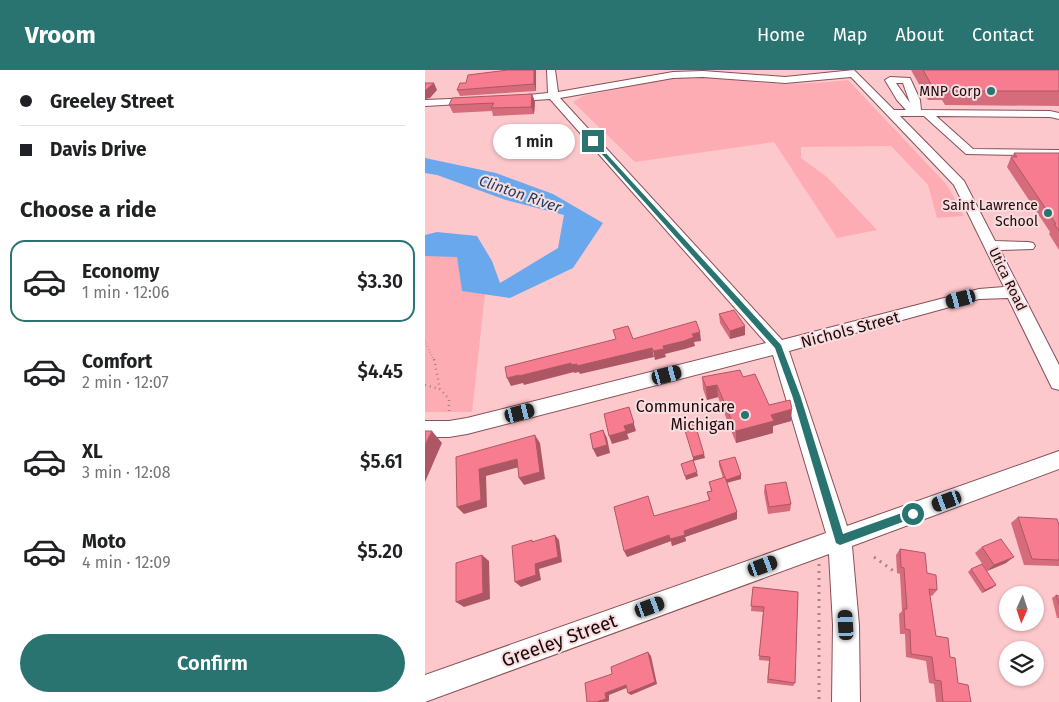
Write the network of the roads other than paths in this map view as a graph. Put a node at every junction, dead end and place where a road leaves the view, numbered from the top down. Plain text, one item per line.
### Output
1 (551, 70) edge
2 (851, 72) edge
3 (553, 96) junction
4 (501, 100) edge
5 (487, 101) edge
6 (425, 103) edge
7 (921, 112) junction
8 (891, 113) junction
9 (1055, 115) edge
10 (1059, 124) edge
11 (958, 141) junction
12 (1059, 143) edge
13 (1059, 153) edge
14 (991, 245) junction
15 (1028, 246) dead end
16 (1014, 292) junction
17 (779, 347) junction
18 (1059, 383) edge
19 (425, 429) edge
20 (1059, 460) edge
21 (840, 540) junction
22 (425, 689) edge
23 (846, 702) edge

1 - 3 street
2 - 3 street
2 - 8 street, Utica Road
3 - 4 street
3 - 17 street
5 - 6 street
7 - 8 lane
7 - 9 lane
7 - 11 street
8 - 14 street, Utica Road
9 - 10 street
11 - 12 street
11 - 13 street
14 - 15 street
14 - 16 street, Utica Road
16 - 17 street, Nichols Street
16 - 18 street, Utica Road
17 - 19 street, Nichols Street
17 - 21 street
20 - 21 street, Greeley Street
21 - 22 street, Greeley Street
21 - 23 street

